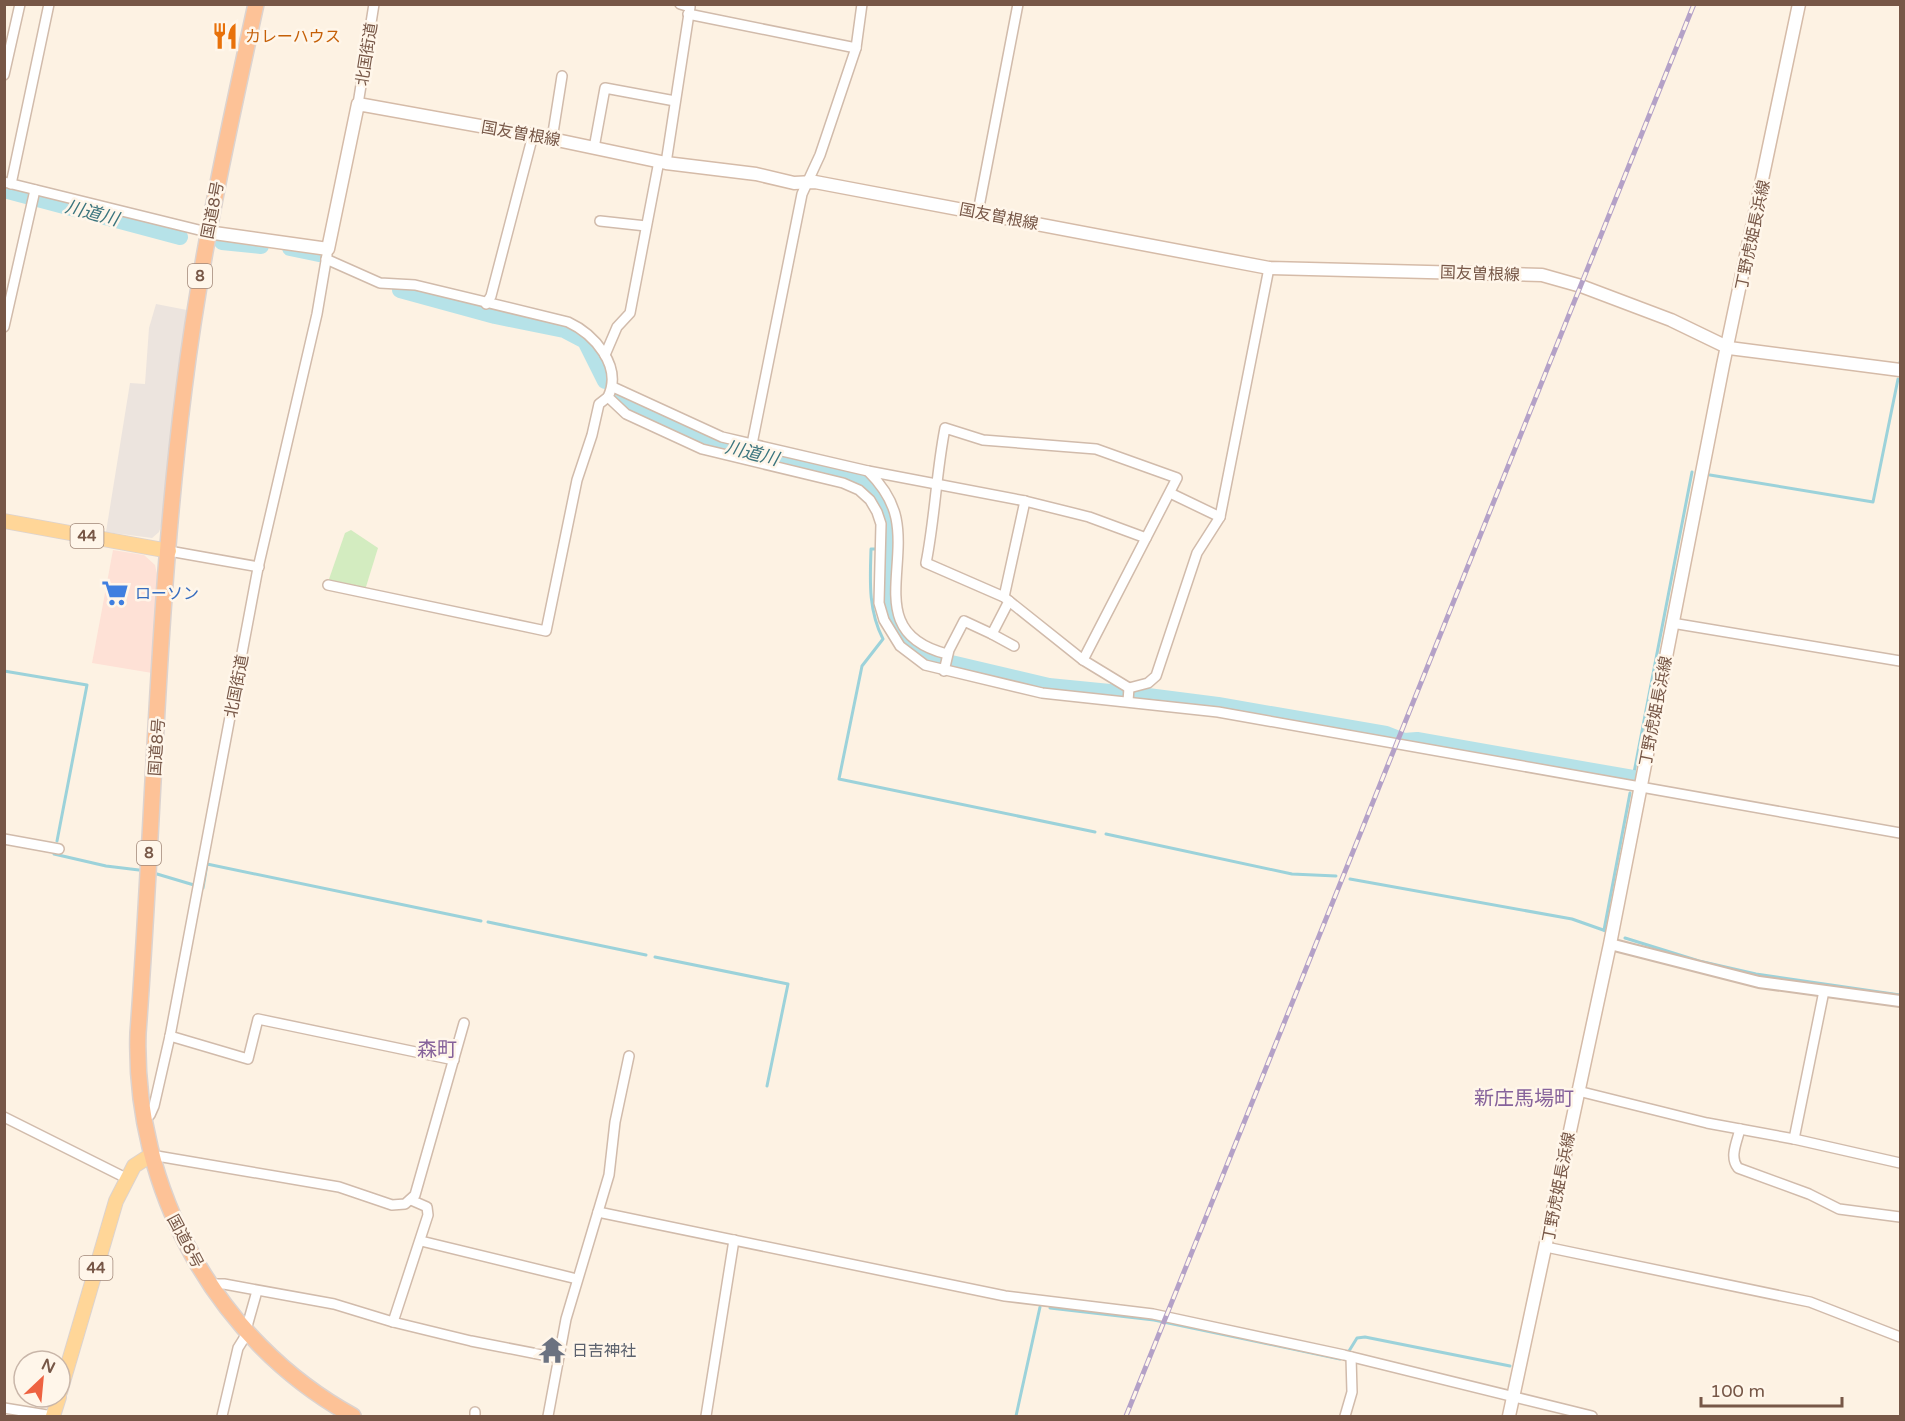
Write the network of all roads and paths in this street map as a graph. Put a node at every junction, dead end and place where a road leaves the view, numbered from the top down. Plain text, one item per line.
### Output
1 (20, 4) edge
2 (50, 4) edge
3 (256, 4) edge
4 (374, 4) edge
5 (862, 4) edge
6 (1018, 4) edge
7 (1799, 4) edge
8 (687, 7) edge
9 (856, 48) junction
10 (4, 75) edge
11 (562, 76) dead end
12 (675, 101) junction
13 (358, 104) junction
14 (533, 135) junction
15 (552, 139) junction
16 (594, 148) junction
17 (662, 162) junction
18 (8, 183) edge
19 (806, 183) junction
20 (33, 195) junction
21 (978, 212) junction
22 (600, 221) dead end
23 (646, 226) junction
24 (207, 232) junction
25 (327, 254) junction
26 (1269, 268) junction
27 (486, 304) junction
28 (4, 327) edge
29 (1729, 348) junction
30 (605, 355) junction
31 (1900, 370) edge
32 (613, 387) junction
33 (608, 397) junction
34 (752, 444) junction
35 (868, 471) junction
36 (936, 483) junction
37 (1170, 493) junction
38 (1025, 501) junction
39 (1220, 517) junction
40 (4, 521) edge
41 (1146, 538) junction
42 (169, 551) junction
43 (259, 567) junction
44 (328, 585) dead end
45 (1006, 599) junction
46 (1672, 623) junction
47 (992, 634) junction
48 (1014, 646) dead end
49 (1083, 660) junction
50 (1900, 661) edge
51 (946, 662) junction
52 (1129, 688) junction
53 (1128, 701) junction
54 (1640, 789) junction
55 (1900, 833) edge
56 (4, 839) edge
57 (59, 849) dead end
58 (1610, 944) junction
59 (1824, 991) junction
60 (1900, 1001) edge
61 (464, 1023) dead end
62 (170, 1036) junction
63 (629, 1056) dead end
64 (454, 1060) junction
65 (1578, 1090) junction
66 (4, 1117) edge
67 (142, 1118) junction
68 (1740, 1129) junction
69 (1794, 1139) junction
70 (151, 1155) junction
71 (1900, 1163) edge
72 (126, 1178) junction
73 (411, 1200) junction
74 (598, 1212) junction
75 (1900, 1217) edge
76 (421, 1240) junction
77 (734, 1240) junction
78 (1546, 1247) junction
79 (577, 1279) junction
80 (210, 1284) junction
81 (257, 1291) junction
82 (393, 1322) junction
83 (247, 1331) junction
84 (1900, 1337) edge
85 (72, 1351) edge
86 (1351, 1357) junction
87 (558, 1358) junction
88 (1513, 1397) junction
89 (4, 1408) edge
90 (53, 1416) edge
91 (222, 1416) edge
92 (353, 1416) edge
93 (548, 1416) edge
94 (706, 1416) edge
95 (1346, 1416) edge
96 (1509, 1416) edge
97 (1592, 1416) edge

1 - 10 street
2 - 18 street
3 - 24 highway, 国道8号 / 8
4 - 13 street, 北国街道
5 - 9 street
6 - 21 street
7 - 29 main road, 丁野虎姫長浜線
8 - 9 street
8 - 12 street
9 - 19 street
11 - 15 street
12 - 16 street
12 - 17 street
13 - 14 main road, 国友曽根線
13 - 25 main road
14 - 15 main road, 国友曽根線
14 - 27 street
15 - 16 main road, 国友曽根線
16 - 17 main road, 国友曽根線
17 - 19 main road, 国友曽根線
17 - 23 street
18 - 20 street
19 - 21 main road, 国友曽根線
19 - 34 street
20 - 24 street
20 - 28 street
21 - 26 main road, 国友曽根線
22 - 23 street
23 - 30 street
24 - 25 main road
24 - 42 highway, 国道8号 / 8
25 - 27 street
25 - 43 street, 北国街道
26 - 29 main road, 国友曽根線
26 - 39 street
27 - 30 street
29 - 31 main road, 国友曽根線
29 - 46 main road, 丁野虎姫長浜線
30 - 32 street
32 - 33 street
32 - 34 street
33 - 44 street
33 - 51 street
34 - 35 street
35 - 36 street
35 - 51 street
36 - 37 street
36 - 38 street
36 - 45 street
37 - 39 street
37 - 41 street
38 - 41 street
38 - 45 street
39 - 52 street
40 - 42 main road, 44
41 - 49 street
42 - 43 street
42 - 67 highway, 国道8号 / 8
43 - 62 street, 北国街道
45 - 47 street
45 - 49 street
46 - 50 street
46 - 54 main road, 丁野虎姫長浜線
47 - 48 street
47 - 51 street
49 - 52 street
51 - 53 street
52 - 53 street
53 - 54 street
54 - 55 street
54 - 58 main road, 丁野虎姫長浜線
56 - 57 street
58 - 59 street
58 - 65 main road, 丁野虎姫長浜線
59 - 60 street
59 - 69 street
61 - 64 street
62 - 64 street
62 - 67 street, 北国街道
63 - 74 street
64 - 73 street
65 - 68 street
65 - 78 main road, 丁野虎姫長浜線
66 - 72 street
67 - 70 highway, 国道8号 / 8
68 - 69 street
68 - 75 street
69 - 71 street
70 - 72 main road, 44
70 - 73 street
70 - 80 highway, 国道8号 / 8
72 - 85 main road, 44
73 - 76 street
74 - 77 street
74 - 79 street
76 - 79 street
76 - 82 street
77 - 86 street
77 - 94 street
78 - 84 street
78 - 88 main road, 丁野虎姫長浜線
79 - 87 street
80 - 81 street
80 - 83 highway, 国道8号 / 8
81 - 82 street
81 - 83 street
82 - 87 street
83 - 91 street
83 - 92 highway, 国道8号 / 8
86 - 88 street
86 - 95 street
87 - 93 street
88 - 96 main road, 丁野虎姫長浜線
88 - 97 street
89 - 90 street

